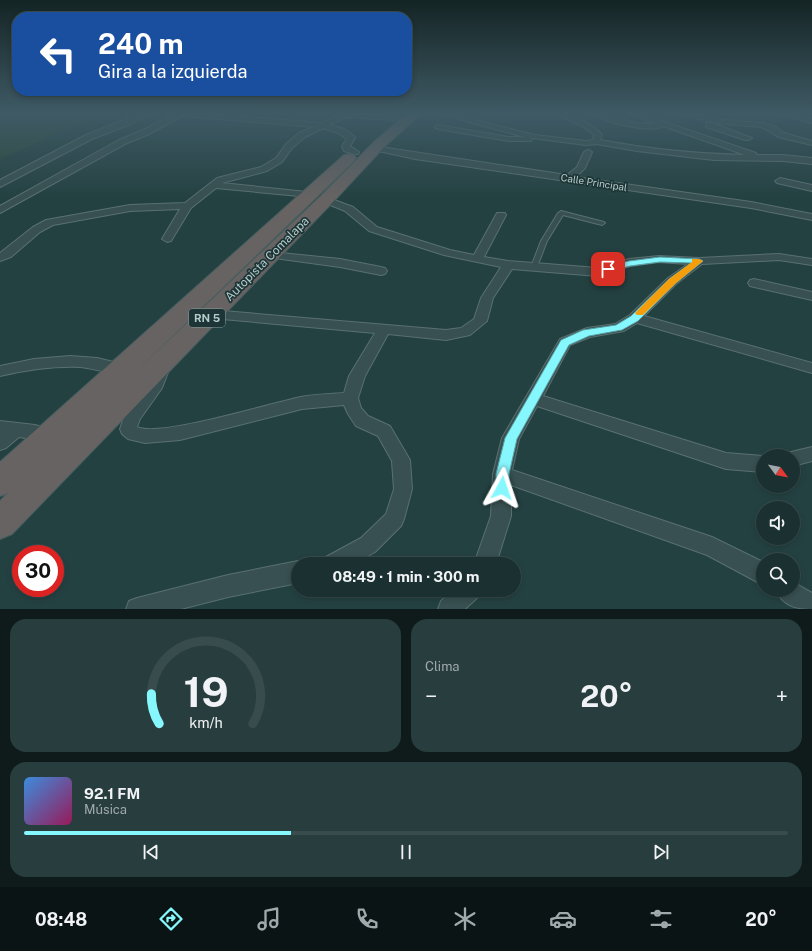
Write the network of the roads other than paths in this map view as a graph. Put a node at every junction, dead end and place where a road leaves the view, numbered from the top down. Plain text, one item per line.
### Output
1 (79, 142) edge
2 (121, 142) edge
3 (293, 142) edge
4 (348, 142) edge
5 (367, 142) edge
6 (383, 142) edge
7 (581, 142) edge
8 (592, 142) edge
9 (599, 142) edge
10 (716, 142) edge
11 (377, 148) junction
12 (355, 152) junction
13 (588, 152) dead end
14 (760, 158) junction
15 (812, 161) edge
16 (569, 178) junction
17 (780, 181) dead end
18 (0, 184) edge
19 (215, 185) junction
20 (812, 188) edge
21 (317, 198) junction
22 (187, 206) junction
23 (0, 210) edge
24 (501, 215) dead end
25 (812, 217) edge
26 (602, 223) dead end
27 (167, 239) dead end
28 (271, 255) junction
29 (0, 258) edge
30 (478, 258) junction
31 (699, 261) junction
32 (812, 262) edge
33 (508, 265) junction
34 (534, 267) junction
35 (381, 271) dead end
36 (754, 283) dead end
37 (812, 296) edge
38 (210, 314) junction
39 (634, 318) junction
40 (384, 330) junction
41 (165, 359) junction
42 (812, 368) edge
43 (121, 369) junction
44 (0, 371) edge
45 (350, 398) junction
46 (533, 399) junction
47 (8, 429) edge
48 (49, 436) junction
49 (0, 443) edge
50 (812, 454) edge
51 (800, 457) edge
52 (756, 463) edge
53 (502, 474) junction
54 (0, 482) edge
55 (0, 523) edge
56 (345, 557) edge
57 (487, 557) edge
58 (756, 570) edge
59 (291, 573) edge
60 (462, 597) edge
61 (798, 597) edge
62 (812, 606) edge
63 (137, 609) edge
64 (449, 609) edge

1 - 18 street
2 - 23 street
3 - 19 street
4 - 12 street
5 - 12 highway, Autopista Comalapa / RN 5
6 - 11 highway, Autopista Comalapa / RN 5
7 - 8 street
9 - 14 street
10 - 14 street
11 - 16 street, Calle Principal
11 - 21 highway, Autopista Comalapa / RN 5
12 - 21 highway, Autopista Comalapa / RN 5
13 - 16 street
14 - 15 street
16 - 25 street, Calle Principal
17 - 20 street
19 - 21 street
19 - 22 street
21 - 28 highway, Autopista Comalapa / RN 5
21 - 30 street
21 - 43 highway, Autopista Comalapa / RN 5
22 - 27 street
22 - 29 street
24 - 30 street
26 - 34 lane
28 - 35 street
28 - 38 highway, Autopista Comalapa / RN 5
30 - 33 street
31 - 32 street
31 - 34 street
31 - 39 street
33 - 34 street
33 - 40 street
36 - 37 street
38 - 40 street
38 - 41 highway, Autopista Comalapa / RN 5
39 - 42 street
39 - 46 street
40 - 45 street
41 - 45 street
41 - 55 highway, Autopista Comalapa / RN 5
43 - 44 street
43 - 48 highway, Autopista Comalapa / RN 5
45 - 56 street
46 - 52 street
46 - 53 street
47 - 48 street
47 - 49 street
48 - 54 highway, Autopista Comalapa / RN 5
50 - 51 street
53 - 57 street
53 - 58 street
59 - 63 street
60 - 64 street
61 - 62 street

